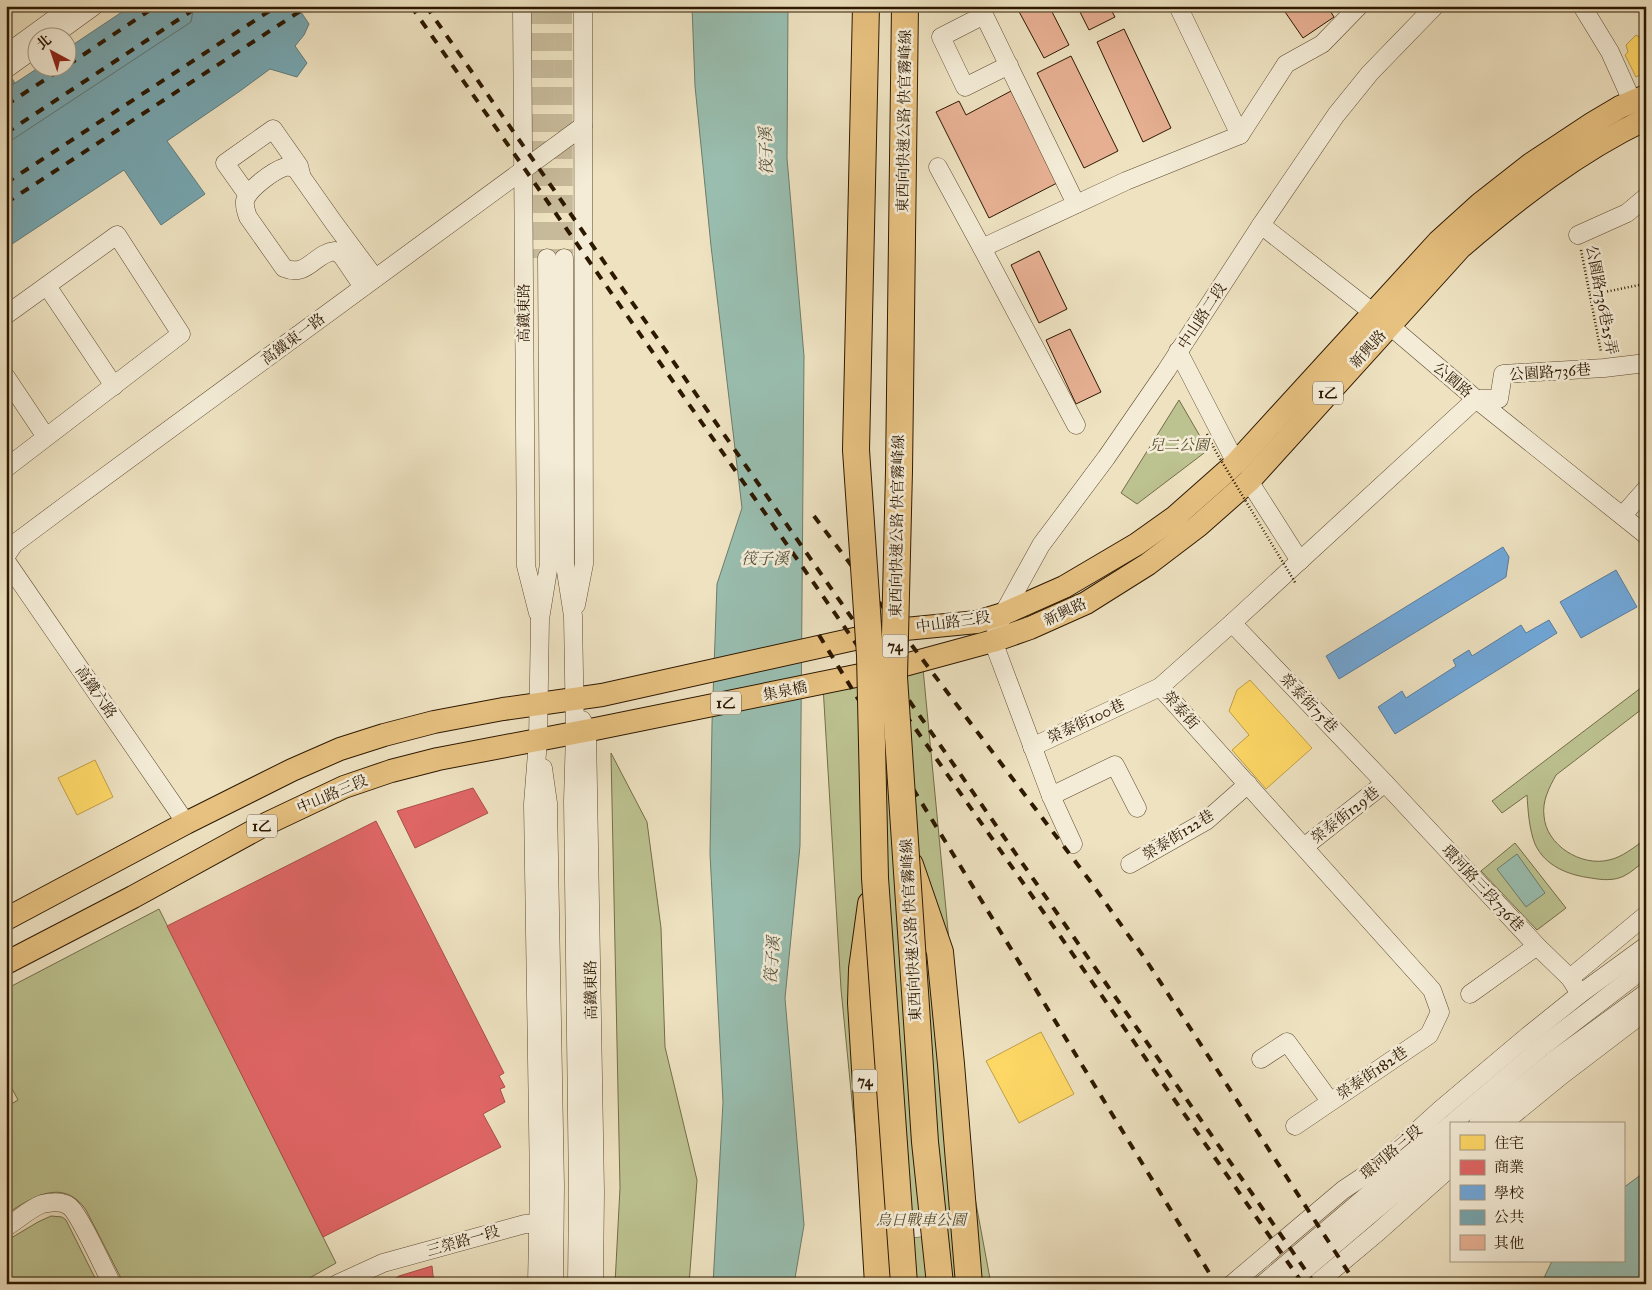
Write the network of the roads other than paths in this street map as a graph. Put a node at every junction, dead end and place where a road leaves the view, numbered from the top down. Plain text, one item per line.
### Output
1 (72, 6) edge
2 (94, 6) edge
3 (522, 6) edge
4 (583, 6) edge
5 (866, 6) edge
6 (906, 6) edge
7 (1178, 6) edge
8 (1359, 6) edge
9 (1435, 6) edge
10 (1582, 6) edge
11 (64, 28) edge
12 (28, 53) edge
13 (6, 54) edge
14 (1009, 65) dead end
15 (6, 69) edge
16 (1639, 99) edge
17 (1646, 119) edge
18 (583, 126) junction
19 (1240, 134) junction
20 (938, 167) dead end
21 (523, 168) junction
22 (301, 174) junction
23 (247, 194) junction
24 (1646, 197) edge
25 (1076, 204) junction
26 (1261, 225) junction
27 (1578, 235) road end
28 (982, 248) junction
29 (370, 282) junction
30 (47, 286) junction
31 (6, 315) edge
32 (1381, 320) junction
33 (1178, 351) junction
34 (1646, 363) edge
35 (6, 377) edge
36 (114, 386) junction
37 (1476, 400) junction
38 (1076, 425) dead end
39 (46, 437) junction
40 (1236, 463) junction
41 (6, 468) edge
42 (1250, 481) junction
43 (1646, 489) edge
44 (1622, 515) junction
45 (1646, 535) edge
46 (6, 556) edge
47 (6, 560) edge
48 (1300, 561) junction
49 (1003, 614) junction
50 (574, 616) junction
51 (540, 619) junction
52 (1232, 623) junction
53 (993, 642) junction
54 (882, 671) junction
55 (852, 678) joint
56 (1160, 686) junction
57 (574, 698) junction
58 (539, 703) junction
59 (587, 731) junction
60 (538, 740) junction
61 (1032, 747) junction
62 (1386, 783) junction
63 (1248, 784) junction
64 (1051, 796) junction
65 (1137, 808) dead end
66 (186, 823) junction
67 (1073, 844) dead end
68 (1304, 847) junction
69 (907, 857) junction
70 (1130, 864) dead end
71 (874, 878) junction
72 (1646, 915) edge
73 (6, 919) edge
74 (1538, 946) junction
75 (1646, 946) edge
76 (6, 963) edge
77 (1646, 967) edge
78 (1570, 978) junction
79 (1646, 993) edge
80 (1470, 994) dead end
81 (1580, 994) junction
82 (1646, 1011) edge
83 (1440, 1012) joint
84 (1261, 1059) dead end
85 (1330, 1101) junction
86 (1454, 1122) edge
87 (1480, 1122) edge
88 (1504, 1122) edge
89 (1450, 1125) edge
90 (1294, 1126) dead end
91 (1450, 1147) edge
92 (1376, 1168) junction
93 (1450, 1168) edge
94 (1405, 1206) junction
95 (547, 1224) junction
96 (587, 1224) junction
97 (6, 1228) edge
98 (916, 1228) junction
99 (367, 1277) edge
100 (112, 1284) edge
101 (337, 1284) edge
102 (537, 1284) edge
103 (554, 1284) edge
104 (577, 1284) edge
105 (594, 1284) edge
106 (878, 1284) edge
107 (904, 1284) edge
108 (913, 1284) edge
109 (930, 1284) edge
110 (940, 1284) edge
111 (969, 1284) edge
112 (1232, 1284) edge
113 (1246, 1284) edge
114 (1263, 1284) edge
115 (1288, 1284) edge
116 (1304, 1284) edge
117 (1316, 1284) edge

1 - 13 street
2 - 11 street
3 - 21 street, 高鐵東路
4 - 18 street, 高鐵東路
5 - 71 highway, 東西向快速公路 快官霧峰線 / 74, bridge
6 - 69 highway, 東西向快速公路 快官霧峰線 / 74, bridge
7 - 19 street
8 - 19 street
9 - 26 street, 中山路二段
10 - 16 street
12 - 15 street
14 - 25 street
16 - 32 main road, 新興路 / 1乙
17 - 32 main road, 新興路 / 1乙
18 - 21 street, 高鐵東一路
18 - 50 street, 高鐵東路
19 - 25 street
20 - 28 street
21 - 29 street, 高鐵東一路
21 - 51 street, 高鐵東路
22 - 23 street
22 - 23 street
22 - 29 street
23 - 29 street
24 - 27 street
25 - 28 street
26 - 32 street, 公園路
26 - 33 street, 中山路二段
28 - 38 street
29 - 46 street, 高鐵東一路
30 - 31 street
30 - 36 street
30 - 36 street
32 - 37 street, 公園路
32 - 40 main road, 新興路 / 1乙
32 - 42 main road, 新興路 / 1乙
33 - 40 street
33 - 49 street, 中山路二段
34 - 37 street, 公園路736巷
35 - 39 street
36 - 39 street
37 - 44 street, 公園路
37 - 48 street, 榮泰街
39 - 41 street
40 - 49 main road, 新興路 / 1乙
42 - 48 street
42 - 53 main road, 新興路 / 1乙
43 - 44 street
44 - 45 street, 公園路
47 - 66 street, 高鐵六路
48 - 52 street, 榮泰街
49 - 53 street, 中山路二段
49 - 57 main road, 中山路三段 / 1乙
50 - 51 street, 高鐵東路
50 - 57 street, 高鐵東路
51 - 58 street, 高鐵東路
52 - 56 street, 榮泰街
52 - 62 street, 榮泰街75巷
53 - 54 main road, 中山路三段 / 1乙
53 - 61 street, 榮泰街100巷
54 - 55 main road, 中山路三段 / 1乙
54 - 98 street
55 - 59 main road, 集泉橋 / 1乙
56 - 61 street, 榮泰街100巷
56 - 63 street, 榮泰街
57 - 58 main road, 1乙
57 - 59 street, 高鐵東路
58 - 60 street, 高鐵東路
58 - 66 main road, 1乙
59 - 60 main road, 中山路三段 / 1乙
59 - 96 street, 高鐵東路
60 - 76 main road, 中山路三段 / 1乙
60 - 95 street, 高鐵東路
61 - 64 street
62 - 68 street, 榮泰街129巷
62 - 74 street, 環河路三段736巷
63 - 68 street, 榮泰街
63 - 70 street, 榮泰街122巷
64 - 65 street
64 - 67 street
66 - 73 main road, 1乙
68 - 83 street, 榮泰街
69 - 110 highway, 東西向快速公路 快官霧峰線 / 74, bridge
69 - 111 highway, 74
71 - 106 highway, 74, bridge
71 - 107 highway, 東西向快速公路 快官霧峰線 / 74, bridge
72 - 78 street
74 - 78 street, 環河路三段736巷
74 - 80 street
75 - 81 street, 環河路三段
77 - 86 street, 環河路三段
78 - 81 street, 環河路三段736巷
79 - 87 street
81 - 92 street, 環河路三段
82 - 88 street
83 - 85 street, 榮泰街182巷
84 - 85 street
85 - 90 street, 榮泰街182巷
89 - 114 street, 環河路三段
91 - 115 street
92 - 112 street, 環河路三段
92 - 113 street
93 - 94 street
94 - 116 street
94 - 117 street
95 - 96 street, 三榮路一段
95 - 99 street, 三榮路一段
95 - 102 street, 高鐵東路
95 - 103 street, 高鐵東路
96 - 104 street, 高鐵東路
96 - 105 street, 高鐵東路
97 - 100 street
98 - 108 street
98 - 109 street
99 - 101 street, 三榮路一段

